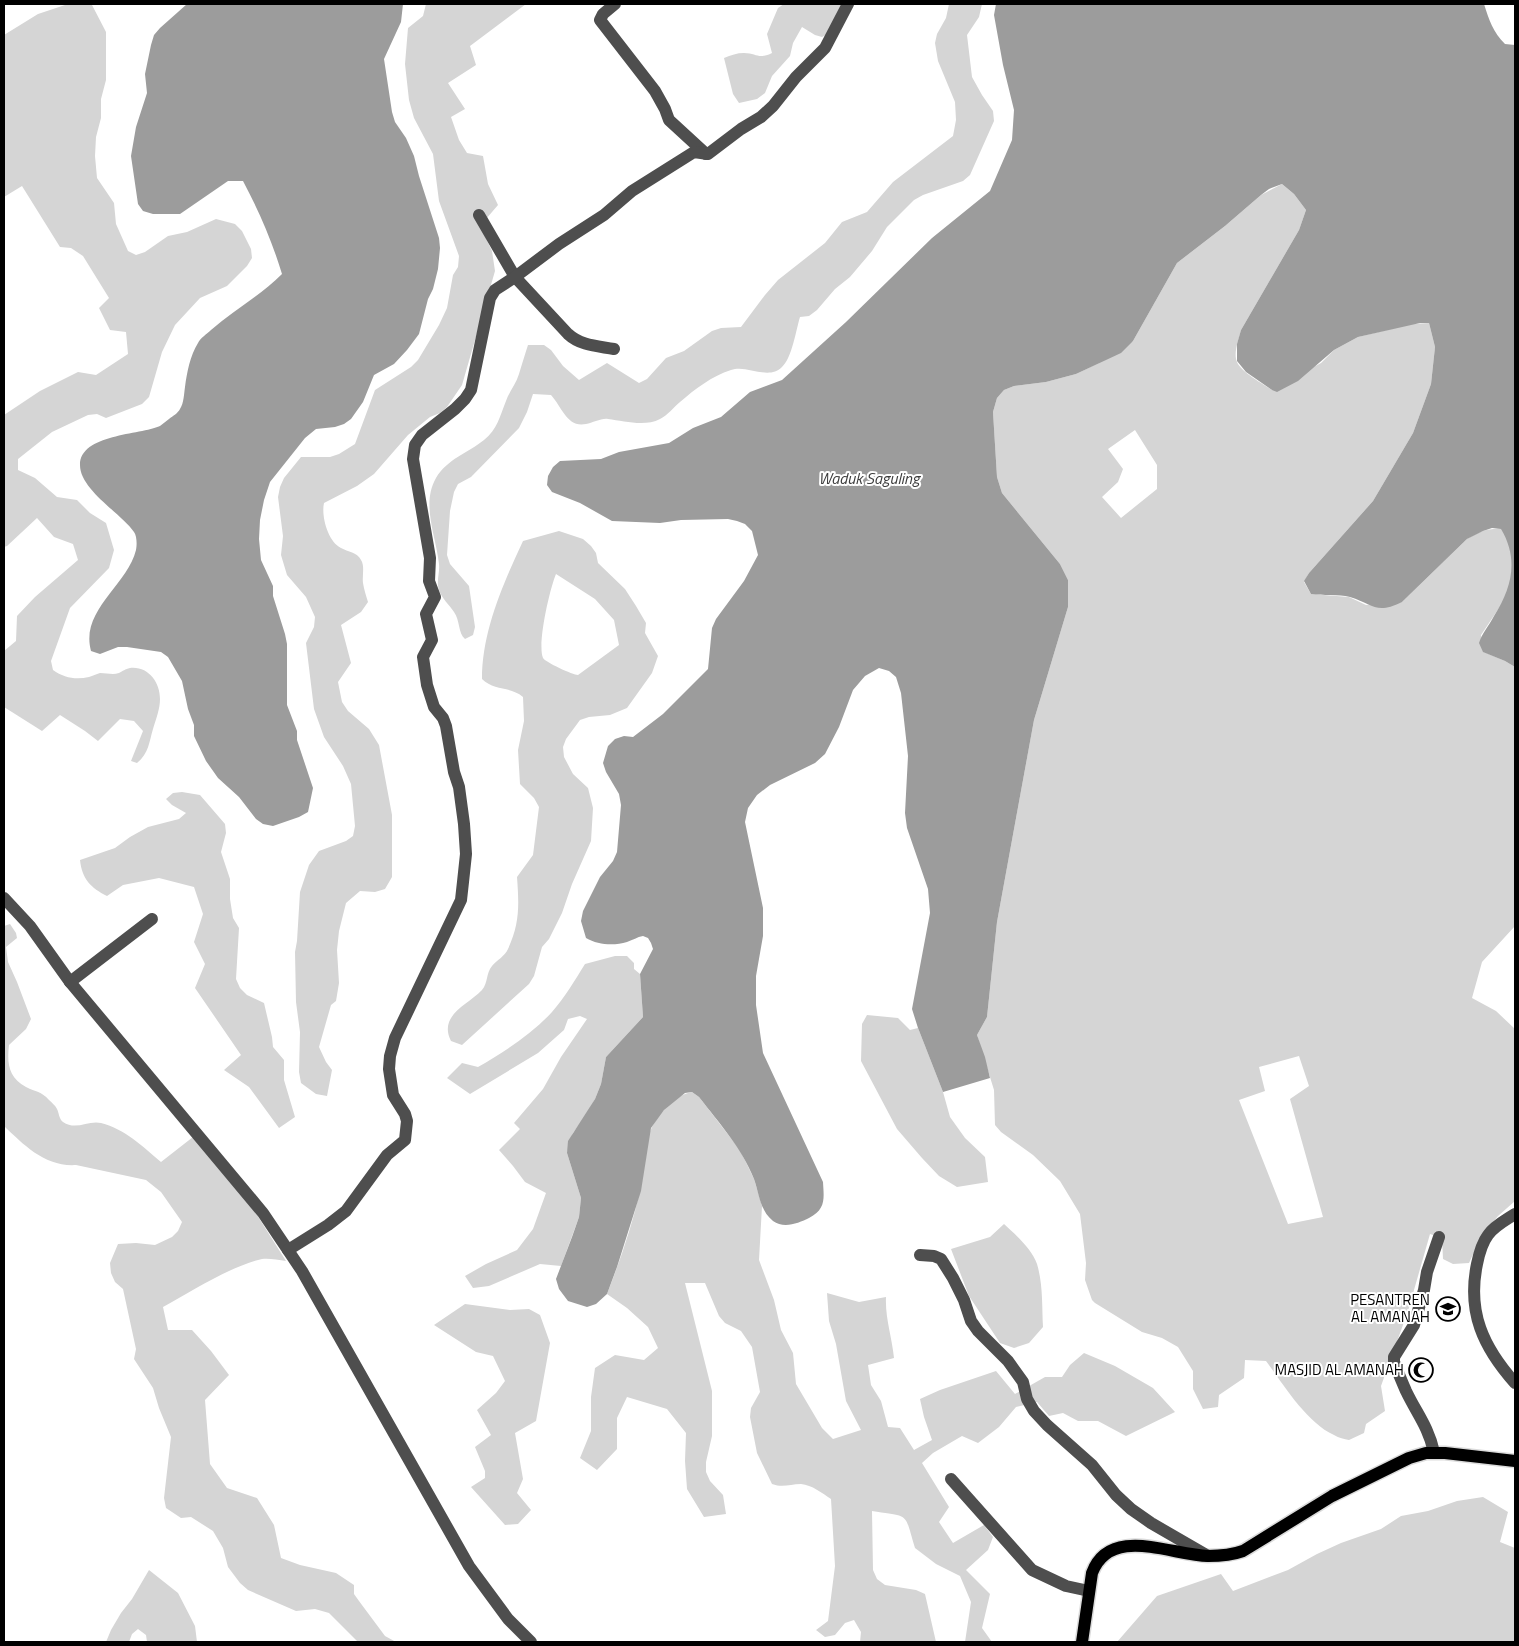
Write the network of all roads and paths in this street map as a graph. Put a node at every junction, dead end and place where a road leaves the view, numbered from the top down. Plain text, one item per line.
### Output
1 (615, 4) edge
2 (848, 4) edge
3 (706, 154) junction
4 (479, 216) dead end
5 (515, 277) junction
6 (614, 349) dead end
7 (4, 898) edge
8 (152, 919) dead end
9 (70, 982) junction
10 (1515, 1214) edge
11 (1439, 1238) dead end
12 (288, 1250) junction
13 (920, 1255) dead end
14 (1515, 1383) edge
15 (1434, 1452) junction
16 (1515, 1461) edge
17 (951, 1479) dead end
18 (1208, 1556) junction
19 (1089, 1590) junction
20 (531, 1642) edge
21 (1082, 1642) edge

1 - 3 street
2 - 3 street
3 - 5 street
4 - 5 street
5 - 6 street
5 - 12 street
7 - 9 street
8 - 9 street
9 - 12 street
10 - 14 street
11 - 15 street
12 - 20 street
13 - 18 street
15 - 16 main road
15 - 18 main road
17 - 19 street
18 - 19 main road
19 - 21 main road

